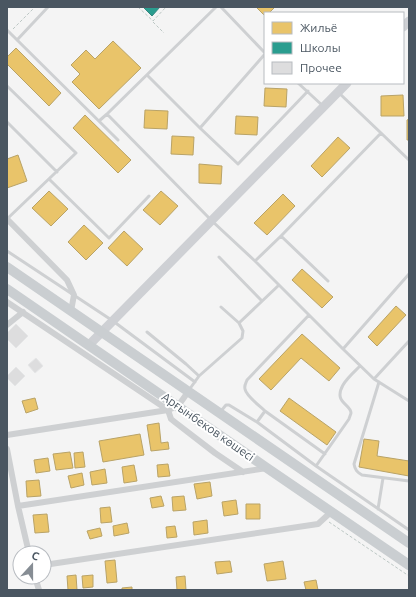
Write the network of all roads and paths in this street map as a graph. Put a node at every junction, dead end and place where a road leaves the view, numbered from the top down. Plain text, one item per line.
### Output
1 (35, 7) edge
2 (48, 7) edge
3 (138, 7) edge
4 (166, 7) edge
5 (216, 7) edge
6 (221, 7) edge
7 (153, 21) junction
8 (8, 32) edge
9 (164, 33) dead end
10 (17, 40) junction
11 (264, 52) edge
12 (264, 54) edge
13 (147, 76) junction
14 (299, 84) edge
15 (346, 84) edge
16 (7, 86) edge
17 (308, 91) junction
18 (338, 92) junction
19 (324, 107) junction
20 (107, 114) junction
21 (99, 121) junction
22 (7, 122) edge
23 (200, 128) junction
24 (381, 133) junction
25 (118, 140) dead end
26 (409, 160) edge
27 (57, 172) junction
28 (49, 179) junction
29 (149, 196) dead end
30 (7, 219) edge
31 (212, 221) junction
32 (281, 236) junction
33 (7, 250) edge
34 (219, 257) dead end
35 (255, 261) junction
36 (7, 267) edge
37 (409, 274) edge
38 (405, 278) junction
39 (328, 281) dead end
40 (409, 281) edge
41 (279, 285) junction
42 (7, 289) edge
43 (74, 295) junction
44 (262, 301) junction
45 (7, 302) edge
46 (221, 307) dead end
47 (71, 311) junction
48 (22, 312) junction
49 (309, 315) junction
50 (113, 321) junction
51 (239, 322) junction
52 (7, 325) edge
53 (101, 332) junction
54 (147, 332) dead end
55 (409, 341) edge
56 (89, 345) junction
57 (343, 349) junction
58 (360, 366) junction
59 (199, 376) junction
60 (374, 379) junction
61 (194, 382) junction
62 (379, 382) junction
63 (188, 392) junction
64 (409, 401) edge
65 (173, 408) junction
66 (265, 411) junction
67 (219, 413) junction
68 (257, 422) junction
69 (7, 435) edge
70 (7, 449) edge
71 (325, 454) junction
72 (316, 466) junction
73 (267, 468) junction
74 (243, 472) junction
75 (384, 478) junction
76 (409, 481) edge
77 (18, 506) junction
78 (378, 509) junction
79 (327, 515) junction
80 (409, 530) edge
81 (409, 543) edge
82 (27, 545) edge
83 (52, 564) edge
84 (409, 565) edge
85 (409, 576) edge

1 - 8 path
2 - 10 lane
3 - 7 path
4 - 7 path
5 - 13 lane
6 - 11 lane
7 - 9 path
8 - 10 lane
10 - 21 lane
12 - 23 lane
13 - 20 lane
13 - 23 lane
14 - 17 lane
15 - 18 street
16 - 27 lane
17 - 19 lane
17 - 23 lane
18 - 19 street
18 - 24 lane
19 - 31 street
20 - 21 lane
20 - 31 lane
21 - 25 lane
22 - 27 lane
24 - 26 lane
24 - 32 lane
27 - 28 lane
28 - 29 lane
28 - 30 lane
30 - 43 street
31 - 35 lane
31 - 50 street
32 - 35 lane
32 - 39 lane
33 - 43 lane
34 - 44 lane
35 - 41 lane
36 - 47 main road, Арғынбеков көшесі
37 - 38 lane
38 - 40 lane
38 - 57 lane
41 - 44 lane
41 - 49 lane
42 - 56 main road, Арғынбеков көшесі
43 - 47 street
43 - 50 lane
44 - 51 lane
45 - 48 street
46 - 51 lane
47 - 53 main road, Арғынбеков көшесі
48 - 52 street
48 - 65 street
49 - 57 lane
49 - 66 lane
50 - 53 street
50 - 61 lane
51 - 59 lane
53 - 56 street
53 - 63 main road, Арғынбеков көшесі
54 - 59 lane
55 - 60 lane
56 - 65 main road, Арғынбеков көшесі
57 - 58 lane
58 - 60 lane
58 - 71 lane
59 - 61 lane
60 - 62 lane
61 - 63 lane
62 - 64 lane
62 - 75 lane
63 - 65 street
63 - 67 main road, Арғынбеков көшесі
65 - 69 street
65 - 73 main road, Арғынбеков көшесі
65 - 74 street
66 - 68 lane
66 - 71 lane
67 - 68 lane
67 - 81 main road, Арғынбеков көшесі
68 - 72 lane
70 - 77 street
71 - 72 lane
72 - 78 lane
73 - 74 street
73 - 79 main road, Арғынбеков көшесі
74 - 77 street
75 - 76 lane
75 - 78 lane
77 - 82 street
78 - 80 lane
79 - 83 street
79 - 84 main road, Арғынбеков көшесі
79 - 85 path

